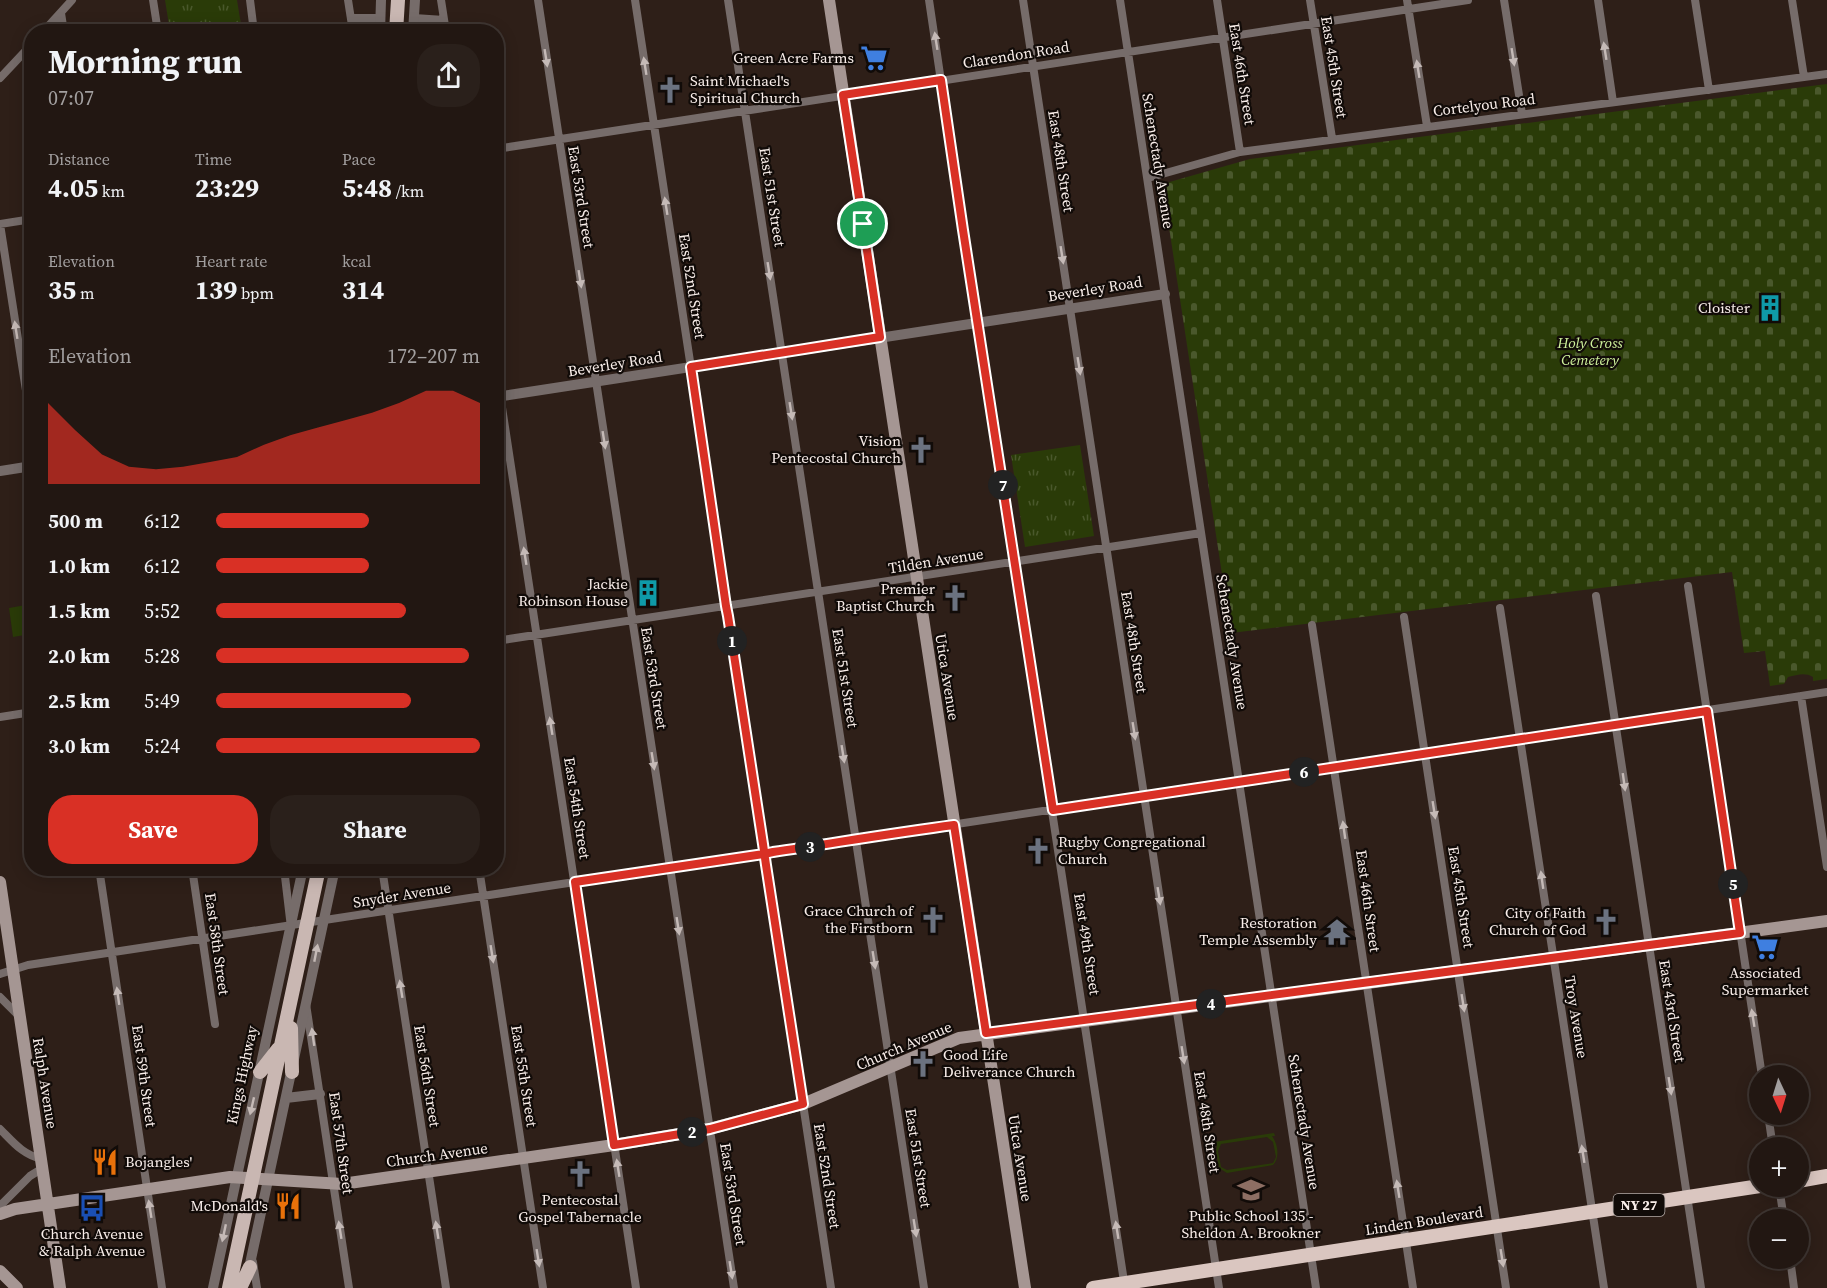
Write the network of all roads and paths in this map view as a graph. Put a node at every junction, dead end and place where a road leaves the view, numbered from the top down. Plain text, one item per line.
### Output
1 (72, 0) edge
2 (153, 0) edge
3 (250, 0) edge
4 (348, 0) edge
5 (381, 0) edge
6 (415, 0) edge
7 (441, 0) edge
8 (538, 0) edge
9 (635, 0) edge
10 (728, 0) edge
11 (829, 0) edge
12 (929, 0) edge
13 (1023, 0) edge
14 (1120, 0) edge
15 (1217, 0) edge
16 (1310, 0) edge
17 (1468, 0) edge
18 (1504, 0) edge
19 (1598, 0) edge
20 (1695, 0) edge
21 (1792, 0) edge
22 (1408, 4) edge
23 (398, 7) edge
24 (61, 13) junction
25 (351, 18) junction
26 (380, 18) junction
27 (414, 18) junction
28 (444, 20) junction
29 (1314, 23) junction
30 (51, 24) edge
31 (63, 24) edge
32 (157, 24) edge
33 (253, 24) edge
34 (351, 24) edge
35 (380, 24) edge
36 (397, 24) edge
37 (401, 24) edge
38 (414, 24) edge
39 (445, 24) edge
40 (1222, 37) junction
41 (1128, 51) junction
42 (24, 52) edge
43 (1033, 66) junction
44 (1827, 74) edge
45 (1804, 77) junction
46 (0, 78) edge
47 (941, 80) junction
48 (1709, 90) junction
49 (843, 95) junction
50 (1613, 102) junction
51 (745, 110) junction
52 (1522, 114) junction
53 (653, 124) junction
54 (1427, 126) junction
55 (558, 138) junction
56 (1332, 138) junction
57 (504, 148) edge
58 (1240, 152) junction
59 (1148, 178) junction
60 (24, 220) edge
61 (0, 224) edge
62 (1165, 294) junction
63 (1070, 308) junction
64 (978, 322) junction
65 (880, 337) junction
66 (782, 353) junction
67 (691, 367) junction
68 (24, 378) edge
69 (596, 382) junction
70 (504, 396) edge
71 (504, 428) edge
72 (24, 467) edge
73 (0, 471) edge
74 (1201, 533) junction
75 (1106, 548) junction
76 (1015, 562) junction
77 (916, 578) junction
78 (1688, 586) dead end
79 (818, 592) junction
80 (1596, 596) dead end
81 (726, 606) junction
82 (1500, 608) dead end
83 (1404, 617) dead end
84 (632, 621) junction
85 (1312, 625) dead end
86 (537, 635) junction
87 (504, 640) edge
88 (1827, 692) edge
89 (1801, 696) junction
90 (1707, 711) junction
91 (24, 713) edge
92 (0, 717) edge
93 (1616, 724) junction
94 (1521, 739) junction
95 (1425, 752) junction
96 (1335, 767) junction
97 (1239, 782) junction
98 (1144, 796) junction
99 (1053, 810) junction
100 (954, 825) junction
101 (856, 840) junction
102 (764, 854) junction
103 (1827, 867) edge
104 (670, 868) junction
105 (100, 876) edge
106 (193, 876) edge
107 (285, 876) edge
108 (301, 876) edge
109 (317, 876) edge
110 (333, 876) edge
111 (383, 876) edge
112 (480, 876) edge
113 (0, 882) edge
114 (575, 882) junction
115 (483, 896) junction
116 (388, 911) junction
117 (323, 921) junction
118 (1827, 921) edge
119 (307, 923) junction
120 (291, 926) junction
121 (1740, 933) junction
122 (203, 939) junction
123 (1648, 945) junction
124 (112, 953) junction
125 (1553, 958) junction
126 (13, 970) junction
127 (1458, 971) junction
128 (0, 974) edge
129 (1367, 984) junction
130 (1271, 996) junction
131 (0, 997) edge
132 (306, 1002) junction
133 (290, 1005) junction
134 (1177, 1009) junction
135 (20, 1017) junction
136 (1085, 1021) junction
137 (215, 1024) dead end
138 (986, 1033) junction
139 (281, 1045) junction
140 (1760, 1065) edge
141 (891, 1067) junction
142 (260, 1072) junction
143 (292, 1072) junction
144 (320, 1094) junction
145 (286, 1098) junction
146 (803, 1104) junction
147 (0, 1129) edge
148 (710, 1129) junction
149 (614, 1145) junction
150 (523, 1158) junction
151 (42, 1163) junction
152 (428, 1172) junction
153 (1827, 1176) edge
154 (236, 1178) junction
155 (253, 1178) junction
156 (268, 1179) junction
157 (1809, 1179) edge
158 (333, 1183) junction
159 (1749, 1188) edge
160 (147, 1190) junction
161 (1687, 1198) junction
162 (48, 1204) junction
163 (0, 1206) edge
164 (1592, 1212) junction
165 (0, 1214) edge
166 (1497, 1226) junction
167 (1406, 1240) junction
168 (1311, 1255) junction
169 (251, 1261) junction
170 (1216, 1269) junction
171 (1791, 1269) edge
172 (0, 1271) edge
173 (1125, 1286) edge
174 (232, 1287) edge
175 (17, 1288) edge
176 (60, 1288) edge
177 (162, 1288) edge
178 (213, 1288) edge
179 (245, 1288) edge
180 (257, 1288) edge
181 (349, 1288) edge
182 (446, 1288) edge
183 (543, 1288) edge
184 (636, 1288) edge
185 (734, 1288) edge
186 (831, 1288) edge
187 (924, 1288) edge
188 (1025, 1288) edge
189 (1093, 1288) edge
190 (1219, 1288) edge
191 (1316, 1288) edge
192 (1413, 1288) edge
193 (1506, 1288) edge
194 (1604, 1288) edge
195 (1701, 1288) edge
196 (1794, 1288) edge

1 - 24 street
2 - 32 street
3 - 33 street
4 - 25 street
5 - 26 street
6 - 27 street
7 - 28 street
8 -> 55 street, East 53rd Street
53 -> 9 street, East 52nd Street
10 - 51 street, East 51st Street
11 - 49 main road, Utica Avenue
47 -> 12 street, East 49th Street
13 - 43 street, East 48th Street
14 - 41 street, Schenectady Avenue
15 - 40 street, East 46th Street
16 - 29 street, East 45th Street
17 - 22 street, Clarendon Road
18 -> 52 street
50 -> 19 street
20 - 48 street
21 - 45 street
22 - 29 street, Clarendon Road
54 -> 22 street
23 - 36 main road
23 - 37 main road
24 - 30 street
24 - 31 street
25 - 26 street
25 - 34 street
26 - 35 street
27 - 28 street
27 - 38 street
28 - 39 street
29 - 40 street, Clarendon Road
29 - 56 street, East 45th Street
40 - 41 street, Clarendon Road
40 - 58 street, East 46th Street
41 - 43 street, Clarendon Road
41 - 59 street, Schenectady Avenue
42 - 46 street
43 - 47 street, Clarendon Road
43 -> 63 street, East 48th Street
44 - 45 street, Cortelyou Road
45 - 48 street, Cortelyou Road
47 - 49 street, Clarendon Road
47 - 64 street, East 49th Street
48 - 50 street, Cortelyou Road
49 - 51 street, Clarendon Road
49 - 65 main road, Utica Avenue
50 - 52 street, Cortelyou Road
51 - 53 street, Clarendon Road
51 -> 66 street, East 51st Street
52 - 54 street, Cortelyou Road
53 - 55 street, Clarendon Road
67 -> 53 street, East 52nd Street
54 - 56 street, Cortelyou Road
55 - 57 street, Clarendon Road
55 -> 69 street, East 53rd Street
56 - 58 street, Cortelyou Road
58 - 59 street, Cortelyou Road
59 - 62 street, Schenectady Avenue
60 - 61 street
68 -> 61 street
62 - 63 street, Beverley Road
62 - 74 street, Schenectady Avenue
63 - 64 street, Beverley Road
63 -> 75 street, East 48th Street
64 - 65 street, Beverley Road
64 - 76 street, East 49th Street
65 - 66 street, Beverley Road
65 - 77 main road, Utica Avenue
66 - 67 street, Beverley Road
66 -> 79 street, East 51st Street
67 - 69 street, Beverley Road
67 - 81 street, East 52nd Street
69 - 70 street, Beverley Road
69 -> 84 street, East 53rd Street
86 -> 71 street, East 54th Street
72 - 73 street
74 - 75 street, Tilden Avenue
74 - 97 street, Schenectady Avenue
75 - 76 street, Tilden Avenue
75 -> 98 street, East 48th Street
76 - 77 street, Tilden Avenue
76 - 99 street, East 49th Street
77 - 79 street, Tilden Avenue
77 - 100 main road, Utica Avenue
78 - 90 street
79 - 81 street, Tilden Avenue
79 -> 101 street, East 51st Street
80 - 93 street, East 43rd Street
81 - 84 street, Tilden Avenue
81 - 102 street, East 52nd Street
82 - 94 street, Troy Avenue
83 - 95 street, East 45th Street
84 - 86 street, Tilden Avenue
84 -> 104 street, East 53rd Street
85 - 96 street, East 46th Street
86 - 87 street, Tilden Avenue
114 -> 86 street, East 54th Street
88 - 89 street, Snyder Avenue
89 - 90 street, Snyder Avenue
89 - 103 street
90 - 93 street, Snyder Avenue
90 - 121 street
91 - 92 street
93 - 94 street, Snyder Avenue
93 -> 123 street, East 43rd Street
94 - 95 street, Snyder Avenue
125 -> 94 street, Troy Avenue
95 - 96 street, Snyder Avenue
95 -> 127 street, East 45th Street
96 - 97 street, Snyder Avenue
129 -> 96 street, East 46th Street
97 - 98 street, Snyder Avenue
97 - 130 street, Schenectady Avenue
98 - 99 street, Snyder Avenue
98 -> 134 street, East 48th Street
99 - 100 street, Snyder Avenue
99 - 136 street, East 49th Street
100 - 101 street, Snyder Avenue
100 - 138 main road, Utica Avenue
101 - 102 street, Snyder Avenue
101 -> 141 street, East 51st Street
102 - 104 street, Snyder Avenue
102 - 146 street, East 52nd Street
104 - 114 street, Snyder Avenue
104 -> 148 street, East 53rd Street
105 - 124 street, East 59th Street
106 - 122 street, East 58th Street
107 - 120 street
108 - 120 street, Kings Highway
109 - 119 main road
110 - 117 street
111 - 116 street, East 56th Street
112 - 115 street, East 55th Street
113 - 126 main road, Ralph Avenue
114 - 115 street, Snyder Avenue
114 - 149 street, East 54th Street
115 - 116 street, Snyder Avenue
115 -> 150 street, East 55th Street
116 - 117 street, Snyder Avenue
152 -> 116 street, East 56th Street
117 - 119 street, Snyder Avenue
132 -> 117 street
118 - 121 main road, Church Avenue
119 - 120 street, Snyder Avenue
119 - 133 main road
120 - 122 street, Snyder Avenue
120 - 142 street, Kings Highway
121 - 123 main road, Church Avenue
140 -> 121 street
122 - 124 street, Snyder Avenue
122 - 137 street, East 58th Street
123 - 125 main road, Church Avenue
123 -> 161 street, East 43rd Street
124 - 126 street, Snyder Avenue
160 -> 124 street, East 59th Street
125 - 127 main road, Church Avenue
164 -> 125 street, Troy Avenue
126 - 128 street, Snyder Avenue
126 - 135 main road, Ralph Avenue
127 - 129 main road, Church Avenue
127 -> 166 street, East 45th Street
129 - 130 main road, Church Avenue
167 -> 129 street, East 46th Street
130 - 134 main road, Church Avenue
130 - 168 street, Schenectady Avenue
131 - 135 street
132 - 143 street
144 -> 132 street, East 57th Street
133 - 139 main road
133 - 143 main road
134 - 136 main road, Church Avenue
134 -> 170 street, East 48th Street
135 - 151 main road, Ralph Avenue
136 - 138 main road, Church Avenue
173 -> 136 street, East 49th Street
138 - 141 main road, Church Avenue
138 - 188 main road, Utica Avenue
139 - 142 main road
139 - 155 main road
141 - 146 main road, Church Avenue
141 -> 187 street, East 51st Street
142 -> 154 street, Kings Highway
143 - 145 street
144 - 145 street
144 - 158 street, East 57th Street
145 - 156 street
146 - 148 main road, Church Avenue
146 - 186 street, East 52nd Street
147 - 151 street
148 - 149 main road, Church Avenue
148 -> 185 street, East 53rd Street
149 - 150 main road, Church Avenue
184 -> 149 street, East 54th Street
150 - 152 main road, Church Avenue
150 -> 183 street, East 55th Street
151 - 162 main road, Ralph Avenue
151 - 163 street
152 - 158 main road, Church Avenue
182 -> 152 street, East 56th Street
153 - 157 highway
154 - 155 main road, Church Avenue
154 - 160 main road, Church Avenue
154 -> 178 street, Kings Highway
155 - 156 main road, Church Avenue
155 - 174 main road
156 - 158 main road, Church Avenue
156 - 169 street
181 -> 158 street, East 57th Street
159 - 161 highway, Linden Boulevard / NY 27
160 - 162 main road, Church Avenue
177 -> 160 street, East 59th Street
161 - 164 highway, Linden Boulevard / NY 27
161 - 195 street, East 43rd Street
162 - 165 main road, Church Avenue
162 - 176 main road, Ralph Avenue
164 - 166 highway, Linden Boulevard / NY 27
164 - 194 street, Troy Avenue
166 - 167 highway, Linden Boulevard / NY 27
166 -> 193 street, East 45th Street
167 - 168 highway, Linden Boulevard / NY 27
167 - 192 street, East 46th Street
168 - 170 highway, Linden Boulevard / NY 27
168 - 191 street, Schenectady Avenue
169 - 174 main road
169 - 179 street
169 - 180 street
170 - 173 highway, Linden Boulevard / NY 27
170 - 190 street, East 48th Street
171 - 196 street
172 - 175 main road
173 - 189 highway, Linden Boulevard / NY 27

